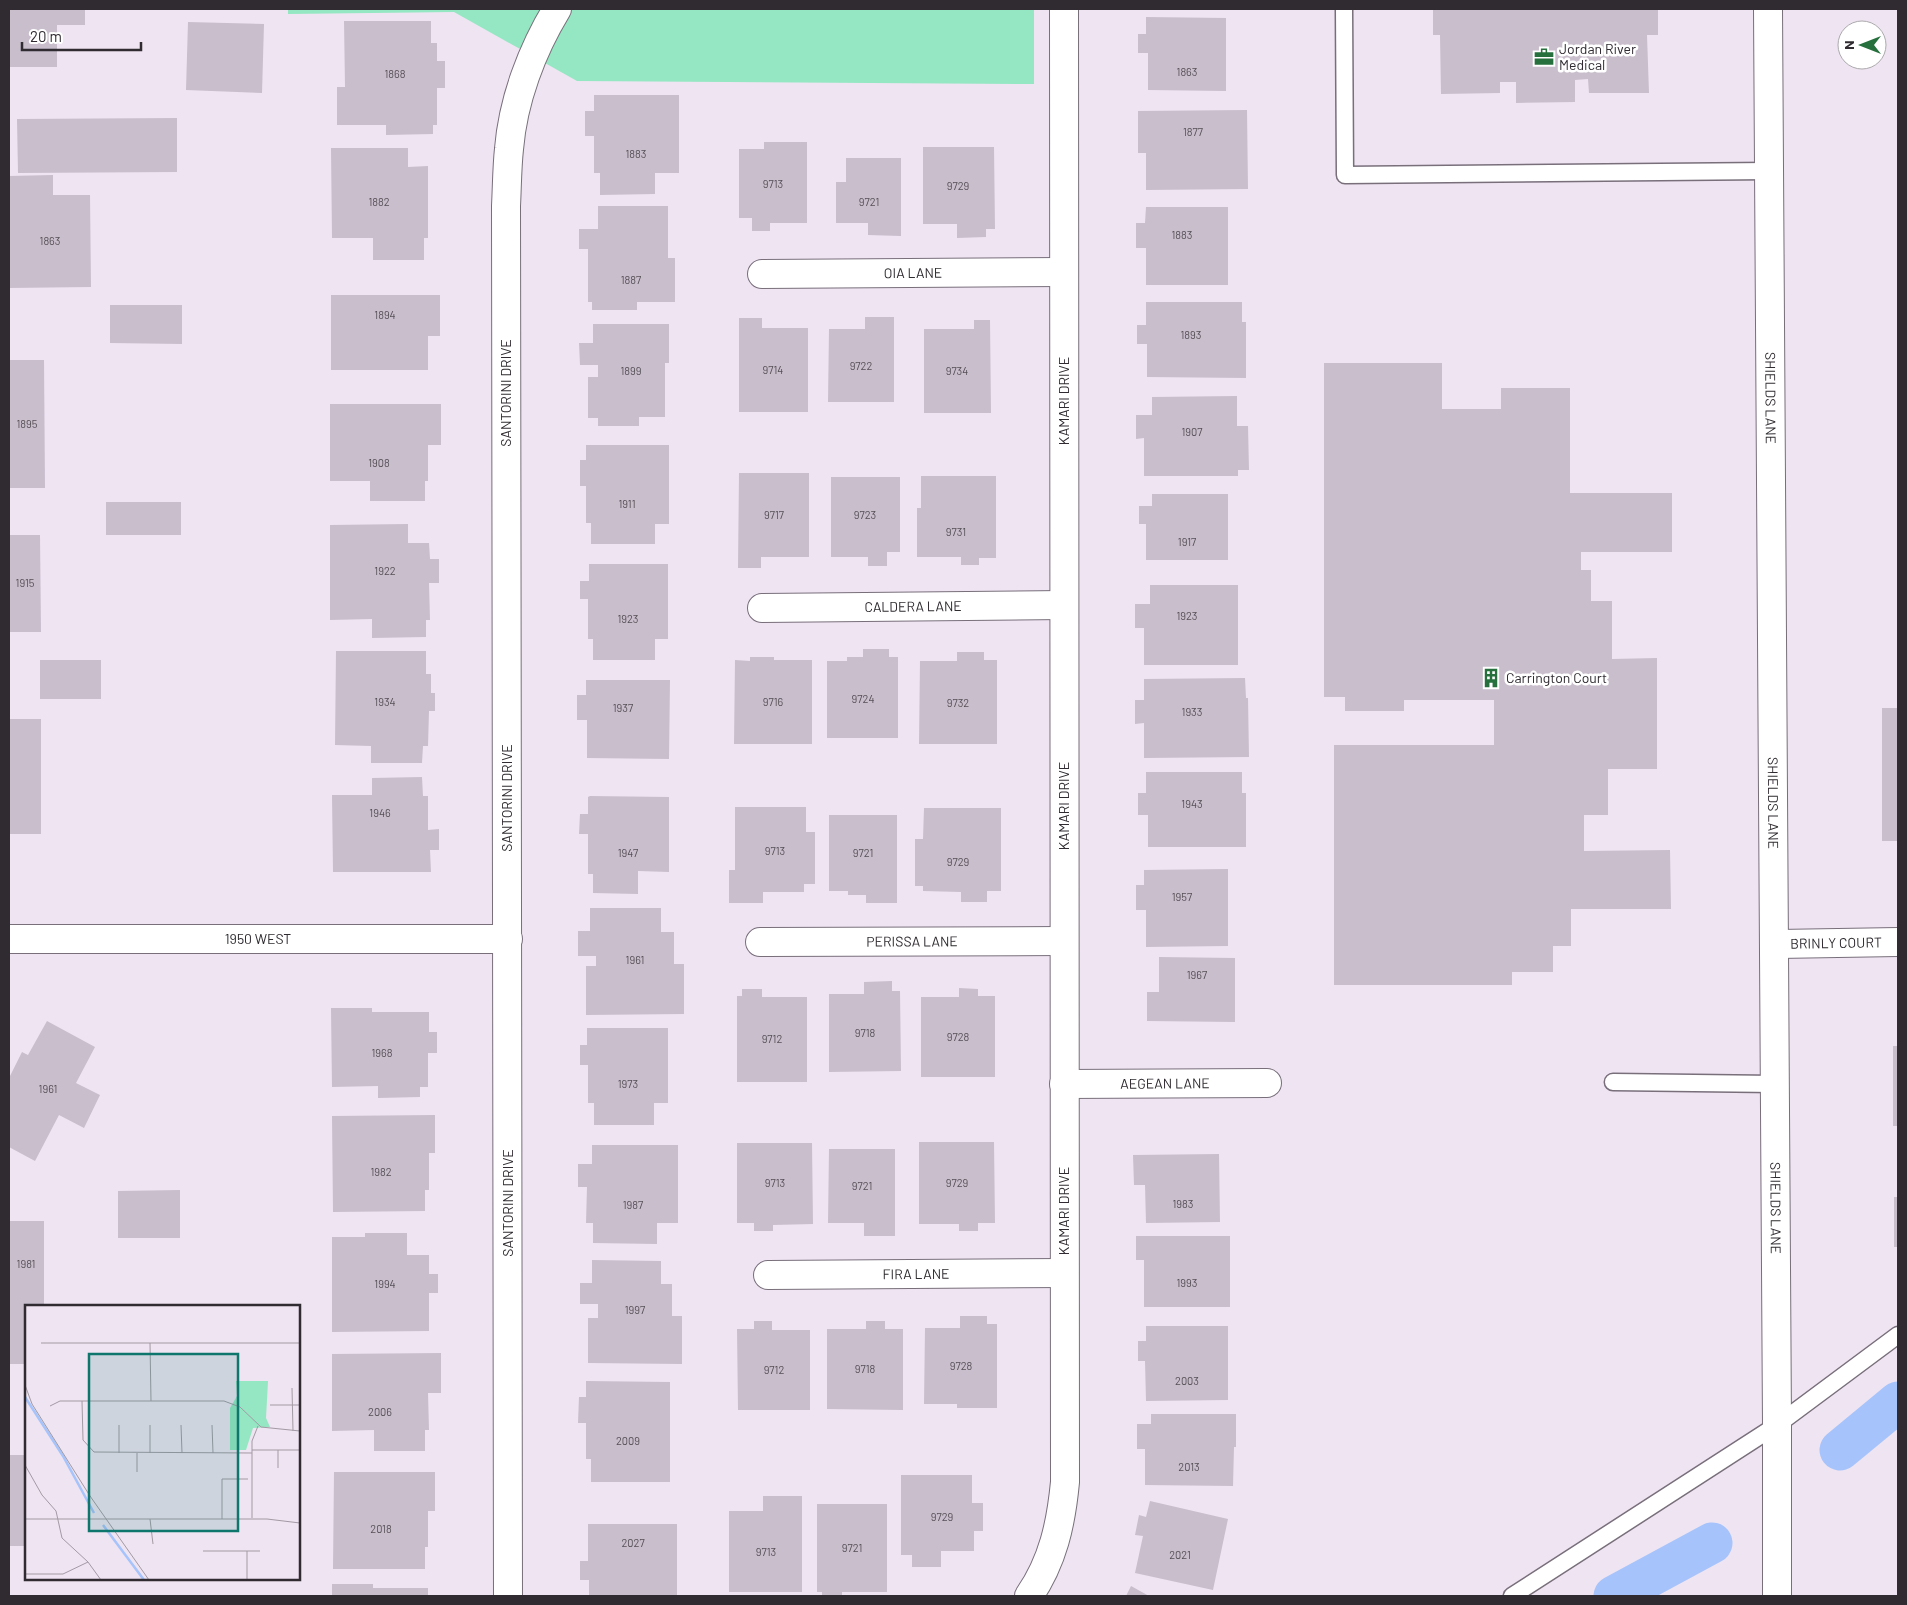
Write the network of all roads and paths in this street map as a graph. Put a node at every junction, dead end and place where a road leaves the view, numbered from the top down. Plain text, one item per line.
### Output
1 (557, 9) edge
2 (1064, 9) edge
3 (1344, 9) edge
4 (1768, 9) edge
5 (1769, 171) junction
6 (1064, 272) junction
7 (762, 274) dead end
8 (1064, 605) junction
9 (762, 608) dead end
10 (9, 939) edge
11 (508, 939) junction
12 (1064, 941) junction
13 (760, 942) dead end
14 (1898, 942) edge
15 (1774, 944) junction
16 (1613, 1082) dead end
17 (1267, 1083) dead end
18 (1064, 1084) junction
19 (1775, 1084) junction
20 (1064, 1273) junction
21 (768, 1275) dead end
22 (1898, 1336) edge
23 (1777, 1425) junction
24 (508, 1596) edge
25 (1029, 1596) edge
26 (1512, 1596) edge
27 (1777, 1596) edge

1 - 11 street, SANTORINI DRIVE
2 - 6 street, KAMARI DRIVE
3 - 5 lane
4 - 5 street, SHIELDS LANE
5 - 15 street, SHIELDS LANE
6 - 7 street, OIA LANE
6 - 8 street, KAMARI DRIVE
8 - 9 street, CALDERA LANE
8 - 12 street, KAMARI DRIVE
10 - 11 street, 1950 WEST
11 - 24 street, SANTORINI DRIVE
12 - 13 street, PERISSA LANE
12 - 18 street, KAMARI DRIVE
14 - 15 street, BRINLY COURT
15 - 19 street, SHIELDS LANE
16 - 19 lane
17 - 18 street, AEGEAN LANE
18 - 20 street, KAMARI DRIVE
19 - 23 street, SHIELDS LANE
20 - 21 street, FIRA LANE
20 - 25 street, KAMARI DRIVE
22 - 23 lane
23 - 26 lane
23 - 27 street, SHIELDS LANE

